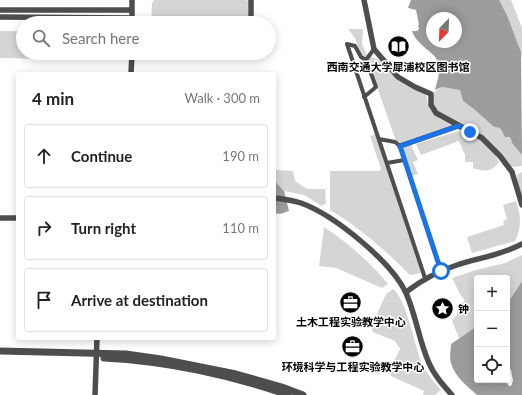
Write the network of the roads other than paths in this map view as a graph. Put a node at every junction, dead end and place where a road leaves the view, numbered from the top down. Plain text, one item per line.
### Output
1 (132, 0) edge
2 (251, 0) edge
3 (364, 0) edge
4 (0, 10) edge
5 (132, 10) junction
6 (132, 16) edge
7 (251, 16) edge
8 (0, 18) edge
9 (16, 18) edge
10 (374, 49) junction
11 (132, 60) edge
12 (366, 60) junction
13 (131, 72) edge
14 (364, 97) junction
15 (458, 126) junction
16 (379, 139) junction
17 (400, 146) junction
18 (404, 160) junction
19 (387, 163) junction
20 (276, 198) edge
21 (522, 205) edge
22 (0, 218) edge
23 (16, 218) edge
24 (522, 244) edge
25 (441, 271) junction
26 (425, 278) junction
27 (406, 292) junction
28 (97, 340) edge
29 (0, 351) edge
30 (96, 355) junction
31 (0, 356) edge
32 (303, 394) edge
33 (95, 395) edge
34 (288, 395) edge
35 (452, 395) edge

1 - 5 street
2 - 7 street
3 - 10 street
4 - 5 street
5 - 6 street
8 - 9 street
10 - 12 street
10 - 15 street
11 - 13 street
12 - 14 street
12 - 14 street
14 - 16 street
15 - 17 street
15 - 21 street
16 - 17 street
16 - 19 street
17 - 18 street
18 - 19 street
18 - 25 street
19 - 26 street
20 - 27 street
22 - 23 street
24 - 25 street
25 - 26 street
26 - 27 street
27 - 35 street
28 - 30 street
29 - 30 street
30 - 31 street
30 - 32 street
30 - 33 street
30 - 34 street

